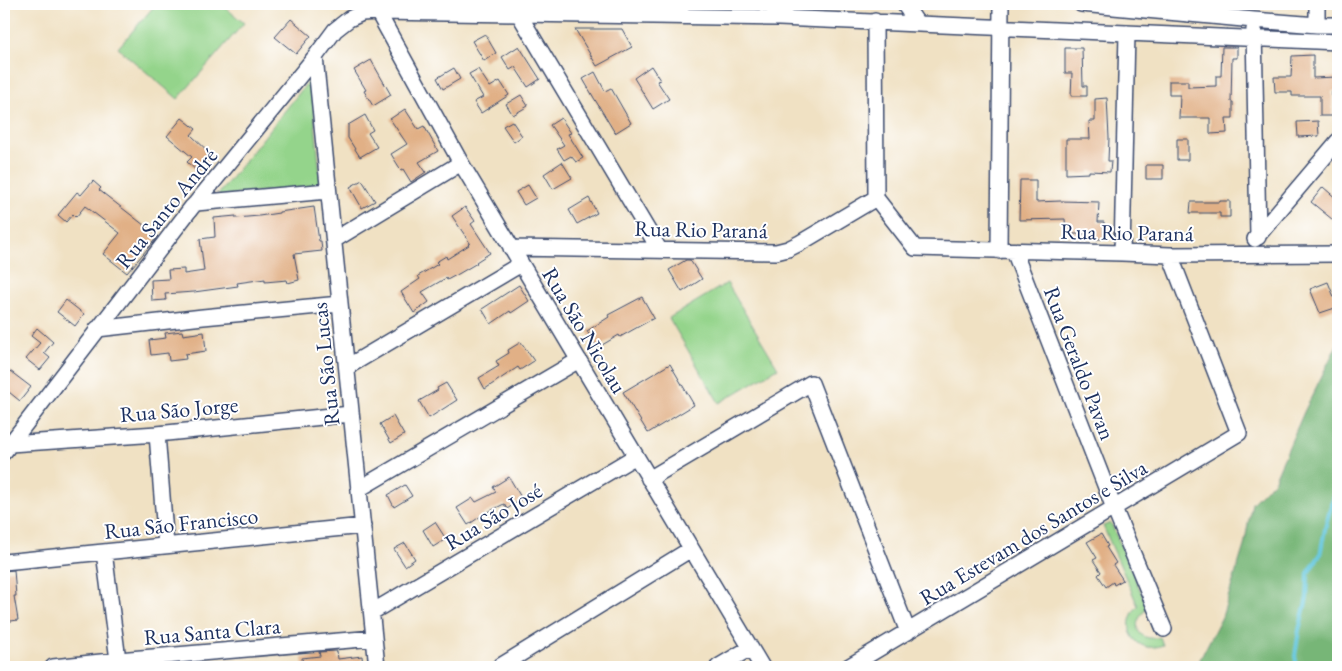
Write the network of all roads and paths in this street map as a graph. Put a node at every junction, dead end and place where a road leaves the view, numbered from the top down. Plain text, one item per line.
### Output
1 (904, 4) edge
2 (1001, 4) edge
3 (1081, 4) edge
4 (1317, 4) edge
5 (375, 8) edge
6 (515, 8) edge
7 (779, 11) edge
8 (1254, 20) junction
9 (875, 21) junction
10 (917, 23) junction
11 (1317, 25) junction
12 (1338, 26) edge
13 (1001, 27) junction
14 (1127, 33) junction
15 (1254, 38) junction
16 (1338, 42) edge
17 (315, 57) junction
18 (1338, 141) edge
19 (460, 163) junction
20 (328, 191) junction
21 (876, 198) junction
22 (196, 203) junction
23 (1258, 237) junction
24 (334, 240) junction
25 (511, 248) junction
26 (659, 249) junction
27 (1007, 251) junction
28 (1122, 252) junction
29 (1243, 254) junction
30 (1338, 254) edge
31 (1170, 255) junction
32 (521, 264) junction
33 (340, 304) junction
34 (97, 329) junction
35 (579, 360) junction
36 (346, 367) junction
37 (351, 414) junction
38 (157, 434) junction
39 (7, 448) edge
40 (636, 456) junction
41 (649, 479) junction
42 (359, 489) junction
43 (1114, 508) junction
44 (363, 526) junction
45 (166, 546) junction
46 (691, 549) junction
47 (104, 552) junction
48 (4, 562) edge
49 (372, 612) junction
50 (1164, 629) dead end
51 (908, 632) junction
52 (374, 638) junction
53 (750, 648) junction
54 (118, 660) junction
55 (54, 667) edge
56 (377, 667) edge
57 (499, 667) edge
58 (718, 667) edge
59 (762, 667) edge
60 (848, 667) edge

1 - 10 street
2 - 13 street
3 - 8 street
4 - 11 street
5 - 6 street, Rua Santo André
5 - 17 street, Rua Santo André
5 - 19 street, Rua São Nicolau
6 - 7 street, Rua Santo André
6 - 26 street
7 - 9 street, Rua Santo André
8 - 11 street
8 - 15 street
9 - 10 street, Rua Santo André
9 - 21 street
10 - 13 street, Rua Santo André
11 - 12 street
13 - 14 street, Rua Santo André
13 - 27 street
14 - 15 street, Rua Santo André
14 - 28 street
15 - 16 street, Rua Santo André
15 - 23 street
17 - 20 street, Rua São Lucas
17 - 22 street, Rua Santo André
18 - 23 street
19 - 24 street
19 - 25 street, Rua São Nicolau
20 - 22 street
20 - 24 street, Rua São Lucas
21 - 26 street, Rua Rio Paraná
21 - 27 street, Rua Rio Paraná
22 - 34 street, Rua Santo André
23 - 29 street
24 - 33 street, Rua São Lucas
25 - 26 street, Rua Rio Paraná
25 - 32 street, Rua São Nicolau
27 - 28 street, Rua Rio Paraná
27 - 43 street, Rua Geraldo Pavan
28 - 31 street, Rua Rio Paraná
29 - 30 street, Rua Rio Paraná
29 - 31 street, Rua Rio Paraná
31 - 43 street, Rua Estevam dos Santos e Silva
32 - 35 street, Rua São Nicolau
32 - 36 street
33 - 34 street
33 - 36 street, Rua São Lucas
34 - 39 street, Rua Santo André
35 - 40 street, Rua São Nicolau
35 - 42 street
36 - 37 street, Rua São Lucas
37 - 38 street, Rua São Jorge
37 - 42 street, Rua São Lucas
38 - 39 street, Rua São Jorge
38 - 45 street
40 - 41 street, Rua São Nicolau
40 - 49 street, Rua São José
41 - 46 street, Rua São Nicolau
41 - 51 street
42 - 44 street, Rua São Lucas
43 - 50 street, Rua Geraldo Pavan
43 - 51 street, Rua Estevam dos Santos e Silva
44 - 45 street, Rua São Francisco
44 - 49 street, Rua São Lucas
45 - 47 street, Rua São Francisco
46 - 53 street, Rua São Nicolau
46 - 57 street
47 - 48 street, Rua São Francisco
47 - 54 street
49 - 52 street, Rua São Lucas
51 - 60 street, Rua Estevam dos Santos e Silva
52 - 54 street, Rua Santa Clara
52 - 56 street, Rua São Lucas
53 - 58 street
53 - 59 street, Rua São Nicolau
54 - 55 street, Rua Santa Clara

